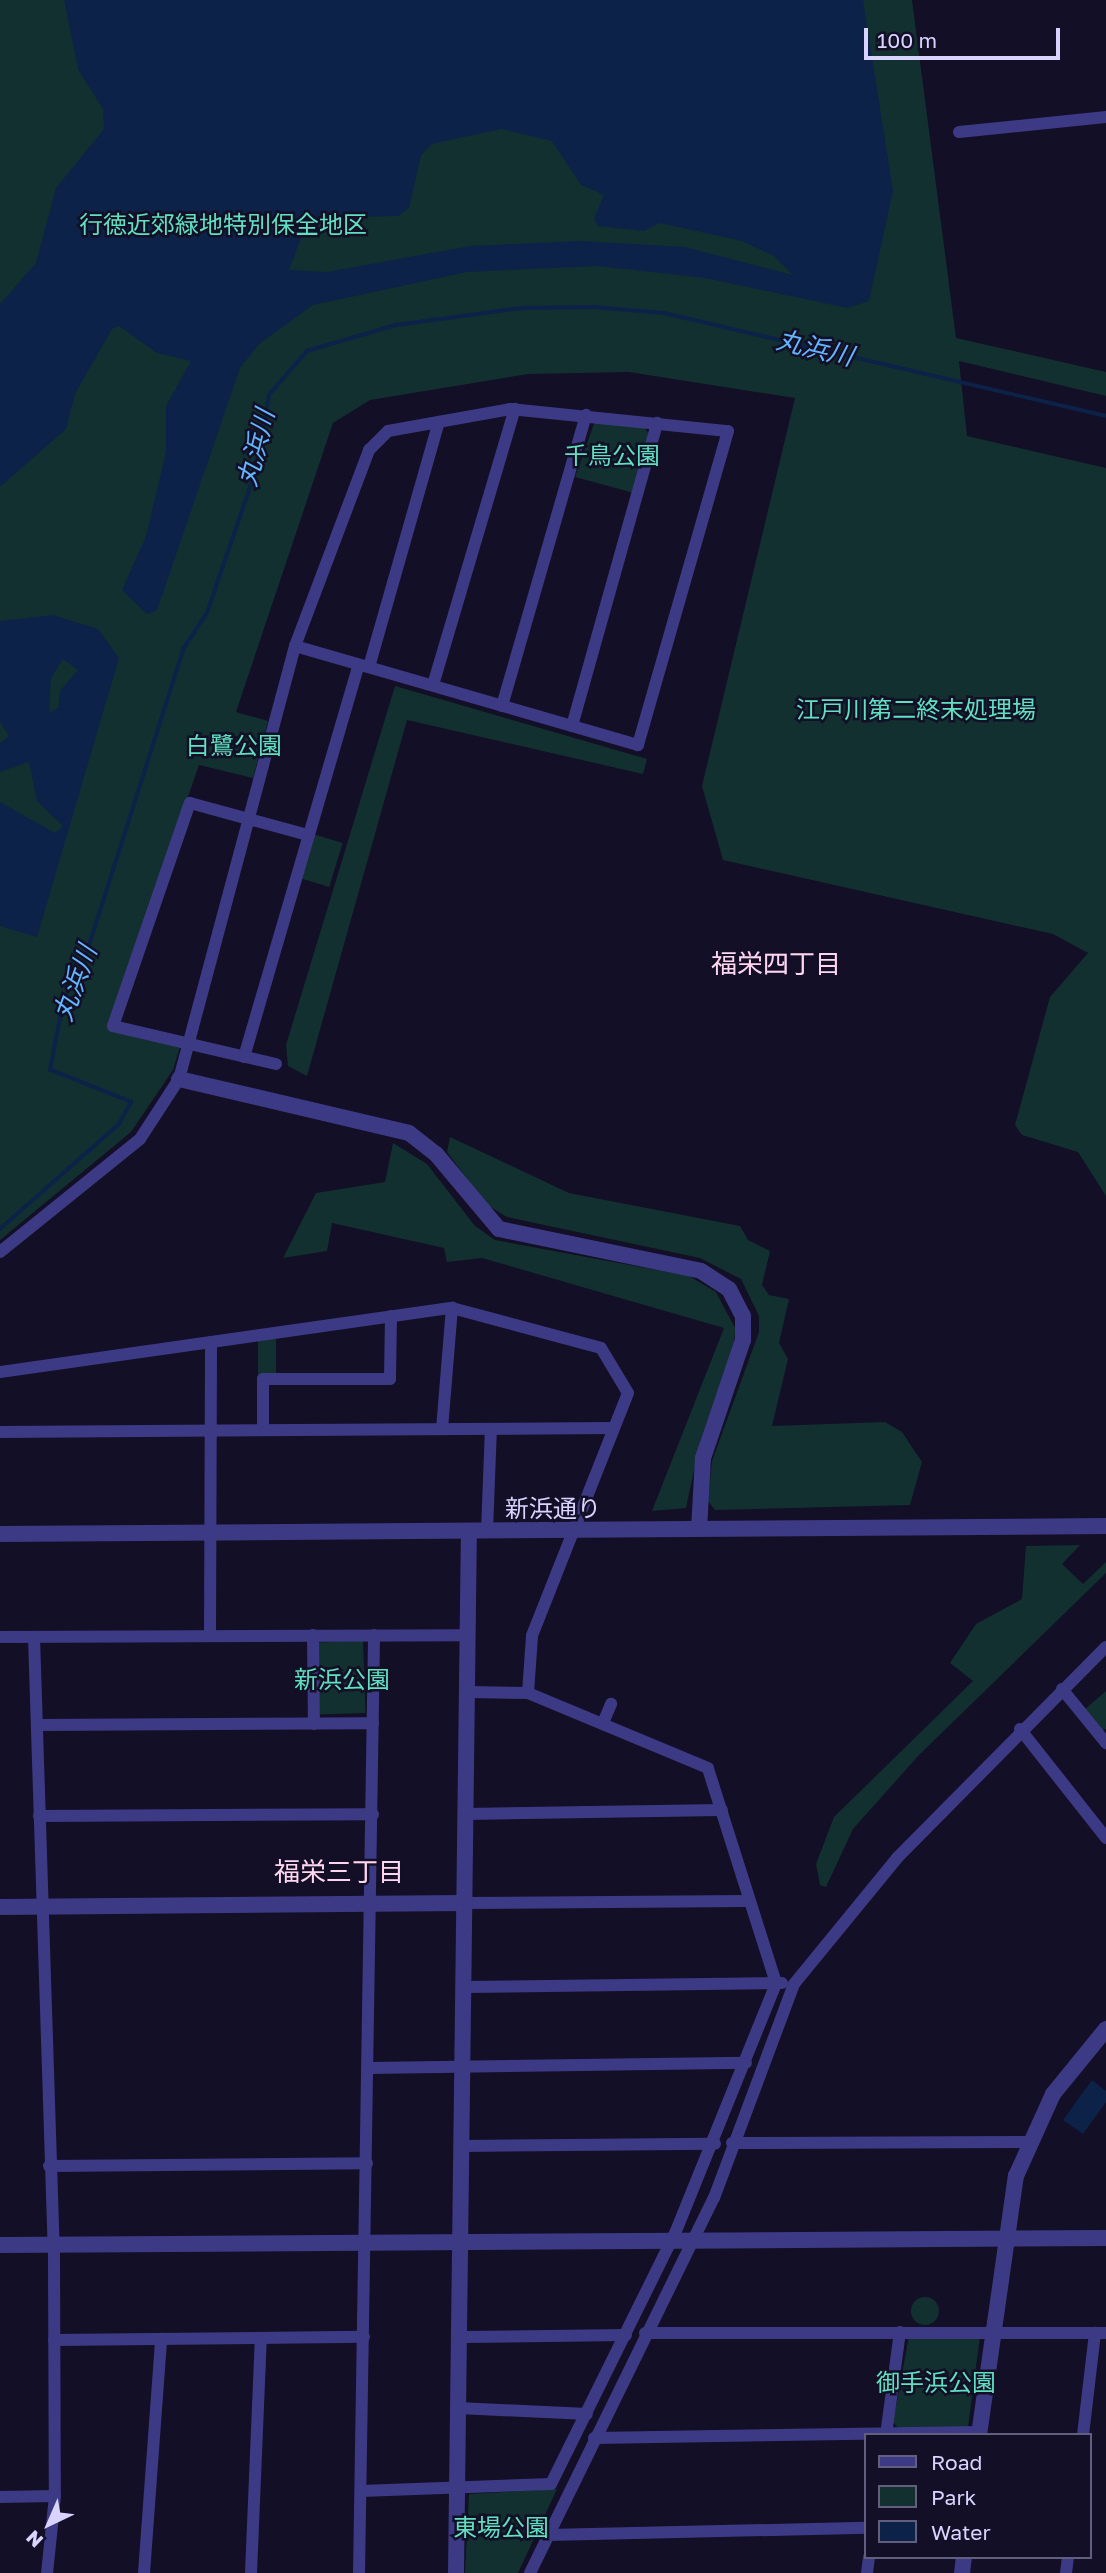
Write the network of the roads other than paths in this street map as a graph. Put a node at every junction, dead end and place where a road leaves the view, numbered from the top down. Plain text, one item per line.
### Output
1 (1106, 117) edge
2 (959, 132) dead end
3 (515, 409) junction
4 (586, 415) junction
5 (439, 422) junction
6 (657, 423) junction
7 (295, 646) junction
8 (364, 666) junction
9 (433, 685) junction
10 (502, 706) junction
11 (572, 726) junction
12 (248, 818) junction
13 (309, 835) junction
14 (188, 1045) junction
15 (244, 1057) junction
16 (276, 1064) dead end
17 (178, 1079) junction
18 (0, 1252) edge
19 (452, 1308) junction
20 (391, 1316) junction
21 (211, 1342) junction
22 (0, 1372) edge
23 (614, 1428) junction
24 (442, 1429) junction
25 (491, 1429) junction
26 (263, 1430) junction
27 (211, 1431) junction
28 (0, 1432) edge
29 (1106, 1526) edge
30 (699, 1529) junction
31 (575, 1530) junction
32 (469, 1531) junction
33 (487, 1531) junction
34 (209, 1533) junction
35 (0, 1534) edge
36 (468, 1634) junction
37 (313, 1635) junction
38 (374, 1635) junction
39 (210, 1636) junction
40 (0, 1637) edge
41 (34, 1637) junction
42 (1106, 1647) edge
43 (1062, 1689) junction
44 (468, 1692) junction
45 (528, 1693) junction
46 (611, 1704) dead end
47 (373, 1723) junction
48 (603, 1723) junction
49 (314, 1724) junction
50 (37, 1725) junction
51 (1020, 1729) junction
52 (1106, 1743) edge
53 (722, 1810) junction
54 (373, 1814) junction
55 (466, 1814) junction
56 (39, 1816) junction
57 (1106, 1838) edge
58 (748, 1900) junction
59 (465, 1903) junction
60 (371, 1904) junction
61 (41, 1907) junction
62 (0, 1908) edge
63 (776, 1983) junction
64 (794, 1984) junction
65 (464, 1987) junction
66 (1106, 2029) edge
67 (746, 2063) junction
68 (463, 2066) junction
69 (368, 2068) junction
70 (1028, 2142) junction
71 (732, 2143) junction
72 (715, 2144) junction
73 (461, 2146) junction
74 (367, 2163) junction
75 (49, 2166) junction
76 (1106, 2238) edge
77 (1004, 2239) junction
78 (671, 2241) junction
79 (690, 2241) junction
80 (461, 2242) junction
81 (365, 2243) junction
82 (0, 2245) edge
83 (52, 2245) junction
84 (900, 2332) junction
85 (992, 2332) junction
86 (645, 2333) junction
87 (1101, 2333) edge
88 (626, 2334) junction
89 (364, 2337) junction
90 (458, 2337) junction
91 (261, 2338) junction
92 (161, 2339) junction
93 (54, 2340) junction
94 (457, 2408) junction
95 (587, 2414) junction
96 (886, 2433) edge
97 (980, 2433) edge
98 (1083, 2433) edge
99 (864, 2434) edge
100 (594, 2438) junction
101 (456, 2490) junction
102 (361, 2491) junction
103 (55, 2496) junction
104 (0, 2497) edge
105 (864, 2528) edge
106 (548, 2535) junction
107 (47, 2573) edge
108 (144, 2573) edge
109 (251, 2573) edge
110 (359, 2573) edge
111 (456, 2573) edge
112 (530, 2573) edge

1 - 2 street
3 - 4 street
3 - 5 street
3 - 9 street
4 - 6 street
4 - 10 street
5 - 7 street
5 - 8 street
6 - 11 street
6 - 11 street
7 - 8 street
7 - 12 street
8 - 9 street
8 - 13 street
9 - 10 street
10 - 11 street
12 - 13 street
12 - 14 street
12 - 14 street
13 - 15 street
14 - 15 street
14 - 17 street
15 - 16 street
17 - 18 street
17 - 30 street
19 - 20 street
19 - 23 street
19 - 24 street
20 - 21 street
20 - 26 street
21 - 22 street
21 - 27 street
23 - 25 street
23 - 31 street
24 - 25 street
24 - 26 street
25 - 33 street
26 - 27 street
27 - 28 street
27 - 34 street
29 - 30 street, 新浜通り
30 - 31 street, 新浜通り
31 - 33 street, 新浜通り
31 - 45 street
32 - 33 street, 新浜通り
32 - 34 street, 新浜通り
32 - 36 street
34 - 35 street, 新浜通り
34 - 39 street
36 - 38 street
36 - 44 street
37 - 38 street
37 - 39 street
37 - 49 street
38 - 47 street
39 - 41 street
40 - 41 street
41 - 50 street
42 - 43 street
43 - 51 street
43 - 52 street
44 - 45 street
44 - 55 street
45 - 48 street
46 - 48 street
47 - 49 street
47 - 54 street
48 - 53 street
49 - 50 street
50 - 56 street
51 - 57 street
51 - 64 street
53 - 55 street
53 - 58 street
54 - 56 street
54 - 60 street
55 - 59 street
56 - 61 street
58 - 59 street
58 - 63 street
59 - 60 street
59 - 65 street
60 - 61 street
60 - 69 street
61 - 62 street
61 - 75 street
63 - 64 street
63 - 65 street
63 - 67 street
64 - 71 street
65 - 68 street
66 - 70 street
67 - 68 street
67 - 72 street
68 - 69 street
68 - 73 street
69 - 74 street
70 - 71 street
70 - 77 street
71 - 79 street
72 - 73 street
72 - 78 street
73 - 80 street
74 - 75 street
74 - 81 street
75 - 83 street
76 - 77 street
77 - 79 street
77 - 85 street
78 - 79 street
78 - 80 street
78 - 88 street
79 - 86 street
80 - 81 street
80 - 90 street
81 - 83 street
81 - 89 street
82 - 83 street
83 - 93 street
84 - 85 street
84 - 86 street
84 - 96 street
85 - 87 street
85 - 97 street
86 - 100 street
87 - 98 street
88 - 90 street
88 - 95 street
89 - 91 street
89 - 102 street
90 - 94 street
91 - 92 street
91 - 109 street
92 - 93 street
92 - 108 street
93 - 103 street
94 - 95 street
94 - 101 street
95 - 101 street
99 - 100 street
100 - 106 street
101 - 102 street
101 - 111 street
102 - 110 street
103 - 104 street
103 - 107 street
105 - 106 street
106 - 112 street

